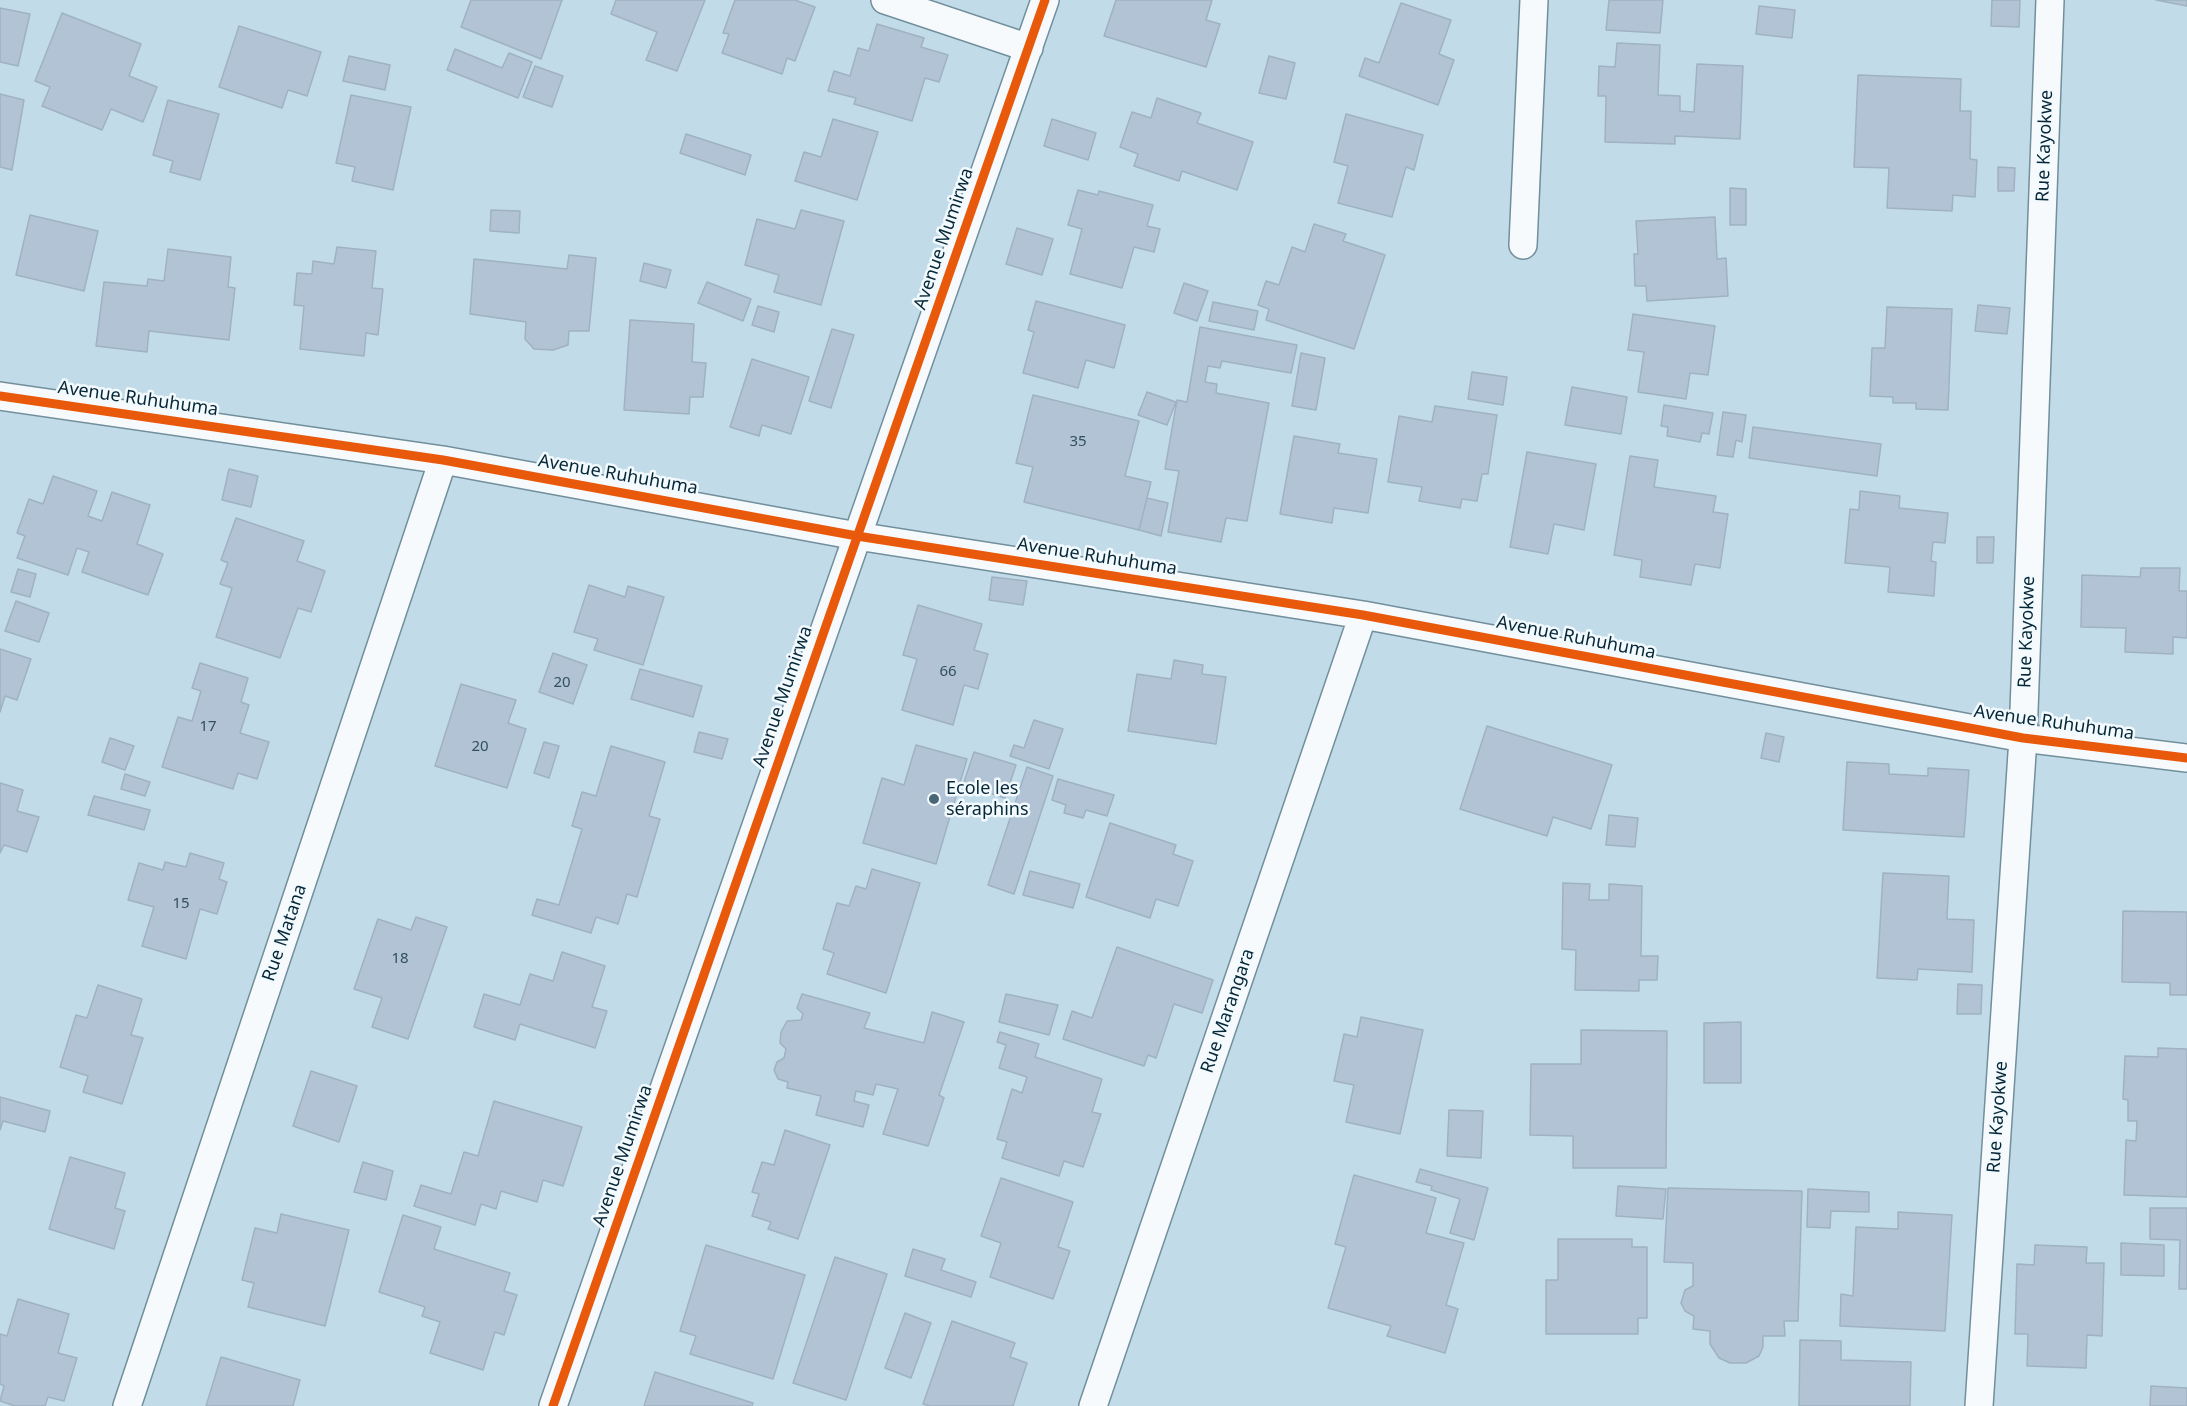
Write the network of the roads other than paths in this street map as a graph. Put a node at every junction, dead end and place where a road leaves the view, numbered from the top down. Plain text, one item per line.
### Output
1 (885, 0) edge
2 (1045, 0) edge
3 (1534, 0) edge
4 (2050, 0) edge
5 (1029, 48) junction
6 (1523, 245) dead end
7 (0, 396) edge
8 (443, 460) junction
9 (857, 536) junction
10 (1363, 615) junction
11 (2023, 738) junction
12 (2187, 758) edge
13 (127, 1406) edge
14 (553, 1406) edge
15 (1093, 1406) edge
16 (1979, 1406) edge

1 - 5 street
2 - 5 street, Avenue Mumirwa
3 - 6 street
4 - 11 street, Rue Kayokwe
5 - 9 street, Avenue Mumirwa
7 - 8 street, Avenue Ruhuhuma
8 - 9 street, Avenue Ruhuhuma
8 - 13 street, Rue Matana
9 - 10 street, Avenue Ruhuhuma
9 - 14 street, Avenue Mumirwa
10 - 11 street, Avenue Ruhuhuma
10 - 15 street, Rue Marangara
11 - 12 street, Avenue Ruhuhuma
11 - 16 street, Rue Kayokwe

